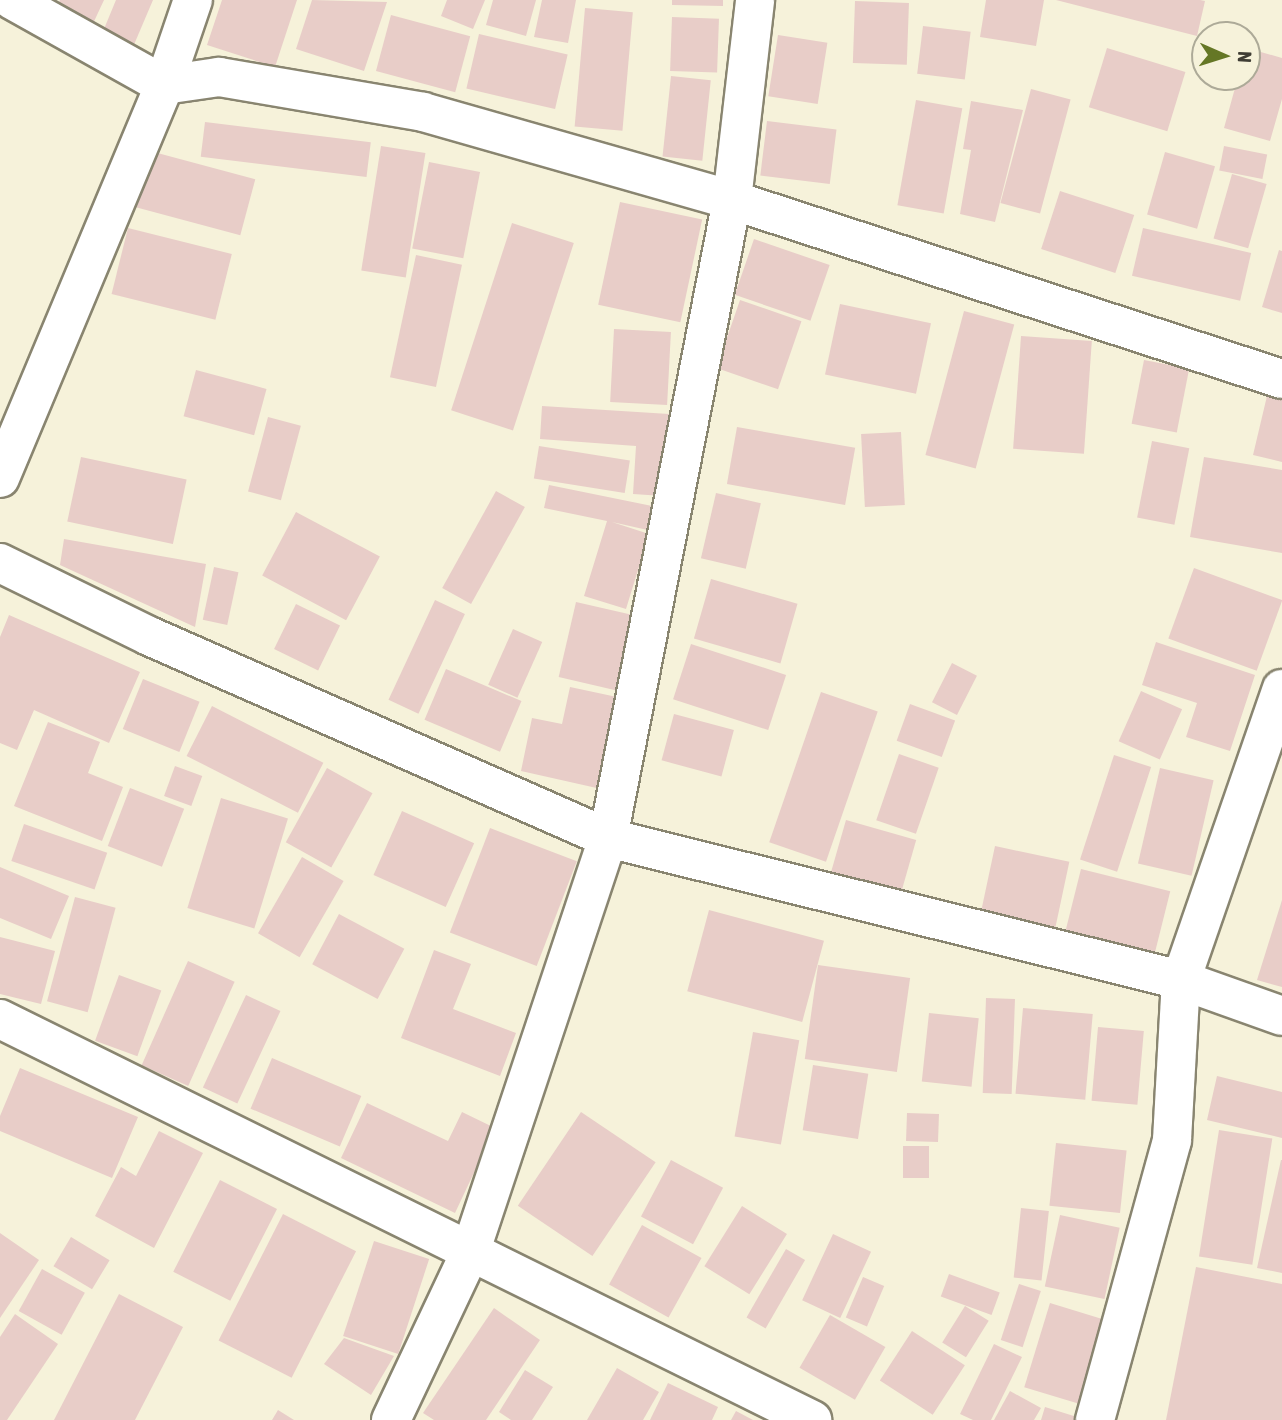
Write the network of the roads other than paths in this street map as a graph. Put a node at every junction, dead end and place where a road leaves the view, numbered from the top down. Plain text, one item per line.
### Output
1 (12, 0) edge
2 (193, 0) edge
3 (755, 0) edge
4 (164, 85) junction
5 (732, 200) junction
6 (1282, 379) edge
7 (0, 478) edge
8 (0, 563) edge
9 (1282, 689) edge
10 (608, 838) junction
11 (1181, 980) junction
12 (1282, 1016) edge
13 (0, 1019) edge
14 (470, 1252) junction
15 (391, 1420) edge
16 (812, 1420) edge
17 (1095, 1420) edge

1 - 4 street
2 - 4 street
3 - 5 street
4 - 5 street
4 - 7 street
5 - 6 street
5 - 10 street
8 - 10 street
9 - 11 street
10 - 11 street
10 - 14 street
11 - 12 street
11 - 17 street
13 - 14 street
14 - 15 street
14 - 16 street

